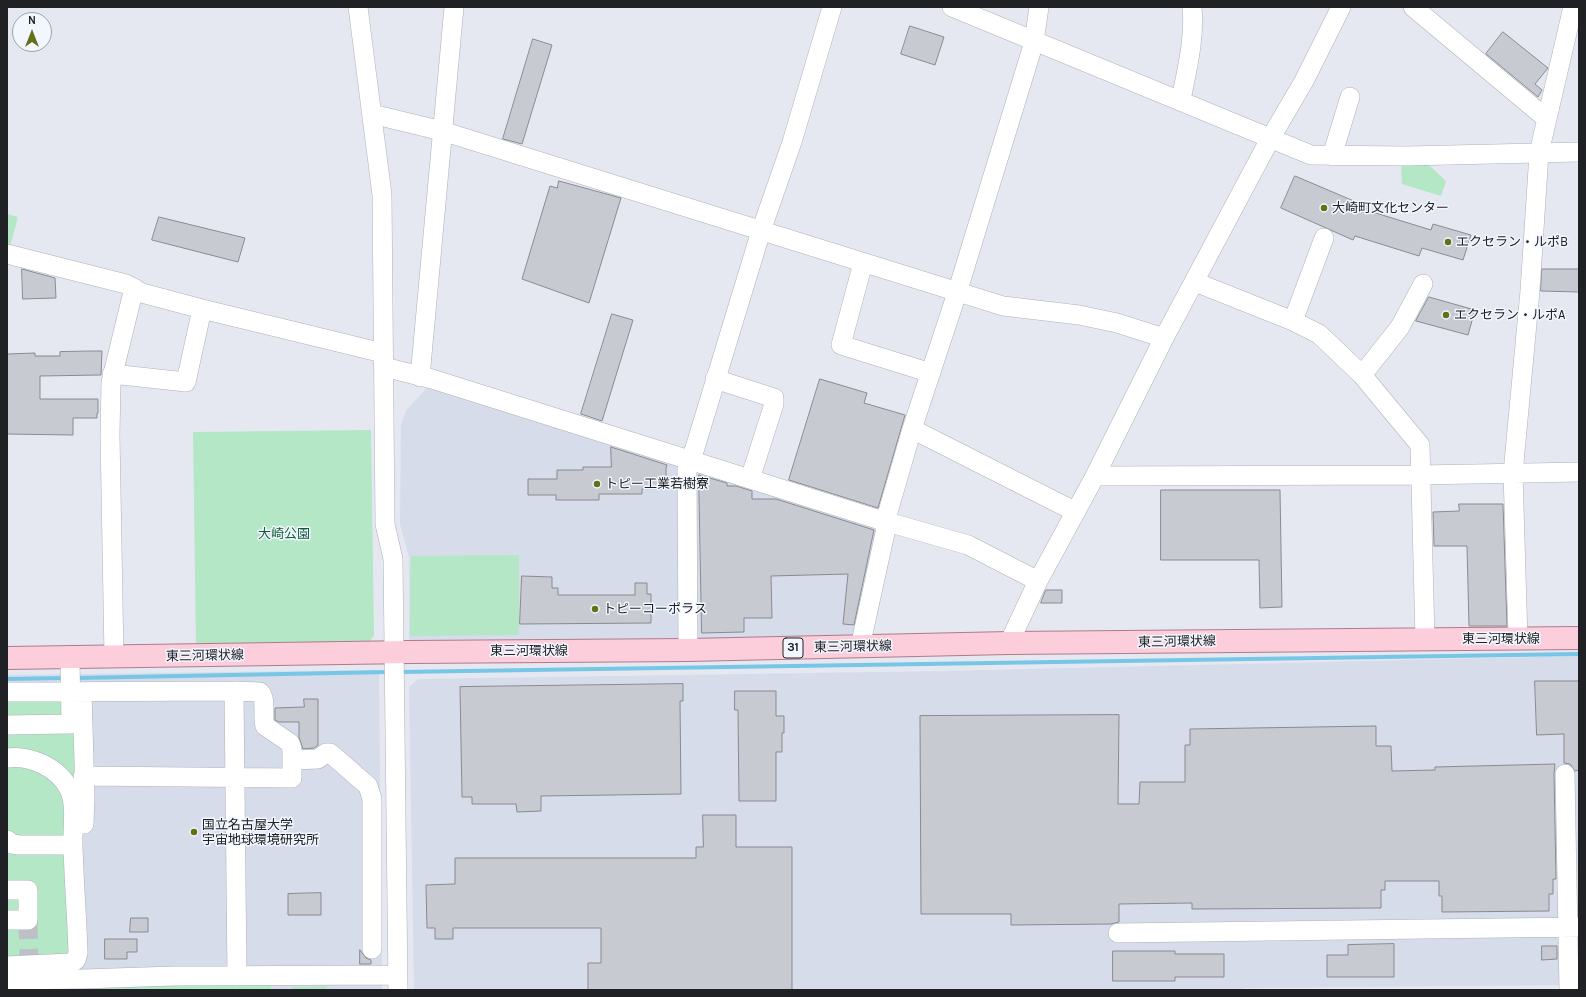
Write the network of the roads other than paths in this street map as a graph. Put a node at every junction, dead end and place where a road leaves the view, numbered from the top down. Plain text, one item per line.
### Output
1 (358, 7) edge
2 (454, 7) edge
3 (832, 7) edge
4 (952, 7) edge
5 (1039, 7) edge
6 (1192, 7) edge
7 (1341, 7) edge
8 (1413, 7) edge
9 (1573, 7) edge
10 (1034, 42) junction
11 (1350, 97) dead end
12 (1181, 100) junction
13 (372, 114) junction
14 (1547, 119) junction
15 (442, 131) junction
16 (1270, 139) junction
17 (1579, 152) edge
18 (1539, 153) junction
19 (1332, 156) junction
20 (761, 231) junction
21 (1324, 238) dead end
22 (7, 254) edge
23 (863, 263) junction
24 (1195, 282) junction
25 (1423, 284) dead end
26 (134, 288) junction
27 (957, 293) junction
28 (202, 309) junction
29 (1293, 321) junction
30 (1164, 338) junction
31 (383, 360) junction
32 (931, 373) junction
33 (112, 374) junction
34 (1362, 375) junction
35 (420, 376) junction
36 (715, 379) junction
37 (912, 429) junction
38 (690, 460) junction
39 (1513, 472) junction
40 (1579, 472) edge
41 (1421, 475) junction
42 (1095, 476) junction
43 (750, 479) junction
44 (1076, 512) junction
45 (887, 522) junction
46 (1038, 581) junction
47 (1579, 638) edge
48 (1425, 639) junction
49 (1518, 639) junction
50 (1009, 643) junction
51 (860, 647) junction
52 (688, 650) junction
53 (394, 652) junction
54 (114, 657) junction
55 (7, 658) edge
56 (72, 680) junction
57 (234, 691) junction
58 (7, 692) edge
59 (7, 725) edge
60 (7, 758) edge
61 (292, 760) junction
62 (1565, 774) dead end
63 (84, 776) junction
64 (235, 778) junction
65 (7, 840) edge
66 (73, 846) junction
67 (7, 890) edge
68 (7, 920) edge
69 (1574, 927) edge
70 (1118, 933) dead end
71 (372, 949) dead end
72 (7, 966) edge
73 (237, 976) junction
74 (7, 980) edge
75 (398, 982) edge
76 (174, 983) edge
77 (89, 984) edge
78 (1570, 990) edge

1 - 13 street
2 - 15 street
3 - 20 street
4 - 10 street
5 - 10 street
6 - 12 street
7 - 16 street
8 - 14 street
9 - 14 street
10 - 12 street
10 - 27 street
11 - 19 street
12 - 16 street
13 - 15 street
13 - 31 street
14 - 18 street
15 - 20 street
15 - 35 street
16 - 19 street
16 - 24 street
17 - 18 street
18 - 19 street
18 - 39 street
20 - 23 street
20 - 36 street
21 - 29 street
22 - 26 street
23 - 27 street
23 - 32 street
24 - 29 street
24 - 30 street
25 - 34 street
26 - 28 street
26 - 33 street
27 - 30 street
27 - 32 street
28 - 31 street
28 - 33 street
29 - 34 street
30 - 42 street
31 - 35 street
31 - 53 street
32 - 37 street
33 - 54 street
34 - 41 street
35 - 38 street
36 - 38 street
36 - 43 street
37 - 44 street
37 - 45 street
38 - 43 street
38 - 52 street
39 - 40 street
39 - 41 street
39 - 49 street
41 - 42 street
41 - 48 street
42 - 44 street
43 - 45 street
44 - 46 street
45 - 46 street
45 - 51 street
46 - 50 street
47 - 49 main road, 東三河環状線 / 31
48 - 49 main road, 東三河環状線 / 31
48 - 50 main road, 東三河環状線 / 31
50 - 51 main road, 東三河環状線 / 31
51 - 52 main road, 東三河環状線 / 31
52 - 53 main road, 東三河環状線 / 31
53 - 54 main road, 東三河環状線 / 31
53 - 75 street
54 - 56 main road, 東三河環状線 / 31
55 - 56 main road, 東三河環状線 / 31
56 - 57 street
56 - 58 street
56 - 59 street
56 - 63 street
57 - 61 street
57 - 64 street
60 - 66 street
61 - 64 street
61 - 71 street
62 - 69 street
63 - 64 street
63 - 77 street
64 - 73 street
65 - 66 street
66 - 72 street
67 - 68 street
69 - 70 street
69 - 78 street
73 - 75 street
73 - 76 street
74 - 77 street
76 - 77 street

